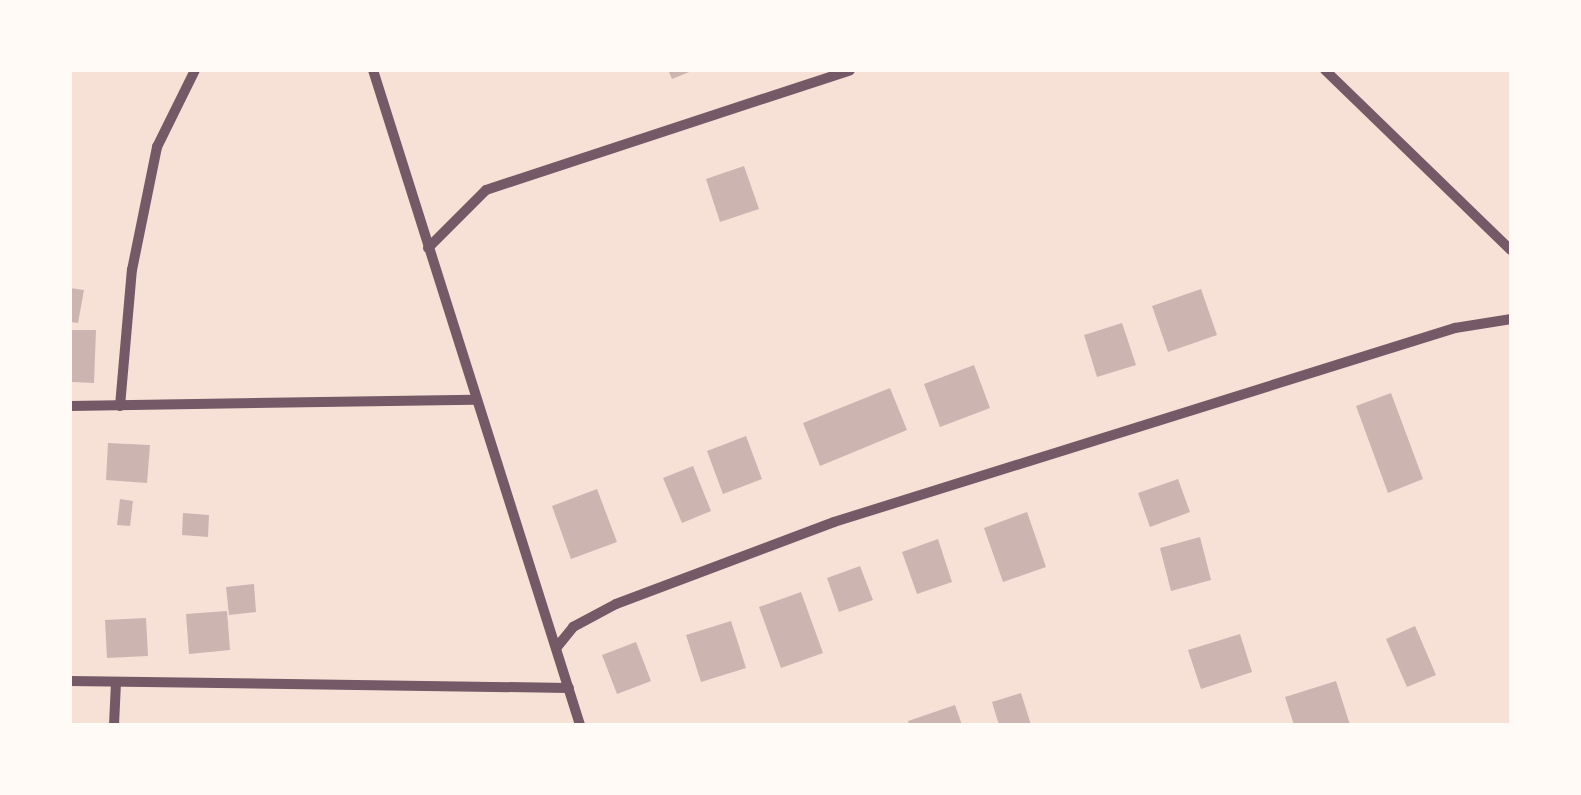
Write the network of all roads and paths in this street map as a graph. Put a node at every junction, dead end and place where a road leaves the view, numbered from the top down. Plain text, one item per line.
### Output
1 (194, 70) edge
2 (373, 70) edge
3 (850, 70) edge
4 (1325, 70) edge
5 (428, 248) junction
6 (1511, 250) edge
7 (1511, 319) edge
8 (474, 400) junction
9 (70, 406) edge
10 (120, 406) junction
11 (557, 647) junction
12 (70, 682) edge
13 (116, 682) junction
14 (569, 688) junction
15 (114, 725) edge
16 (580, 725) edge

1 - 10 street
2 - 5 street
3 - 5 street
4 - 6 street
5 - 8 street
7 - 11 street
8 - 10 street
8 - 11 street
9 - 10 street
11 - 14 street
12 - 13 street
13 - 14 street
13 - 15 street
14 - 16 street

